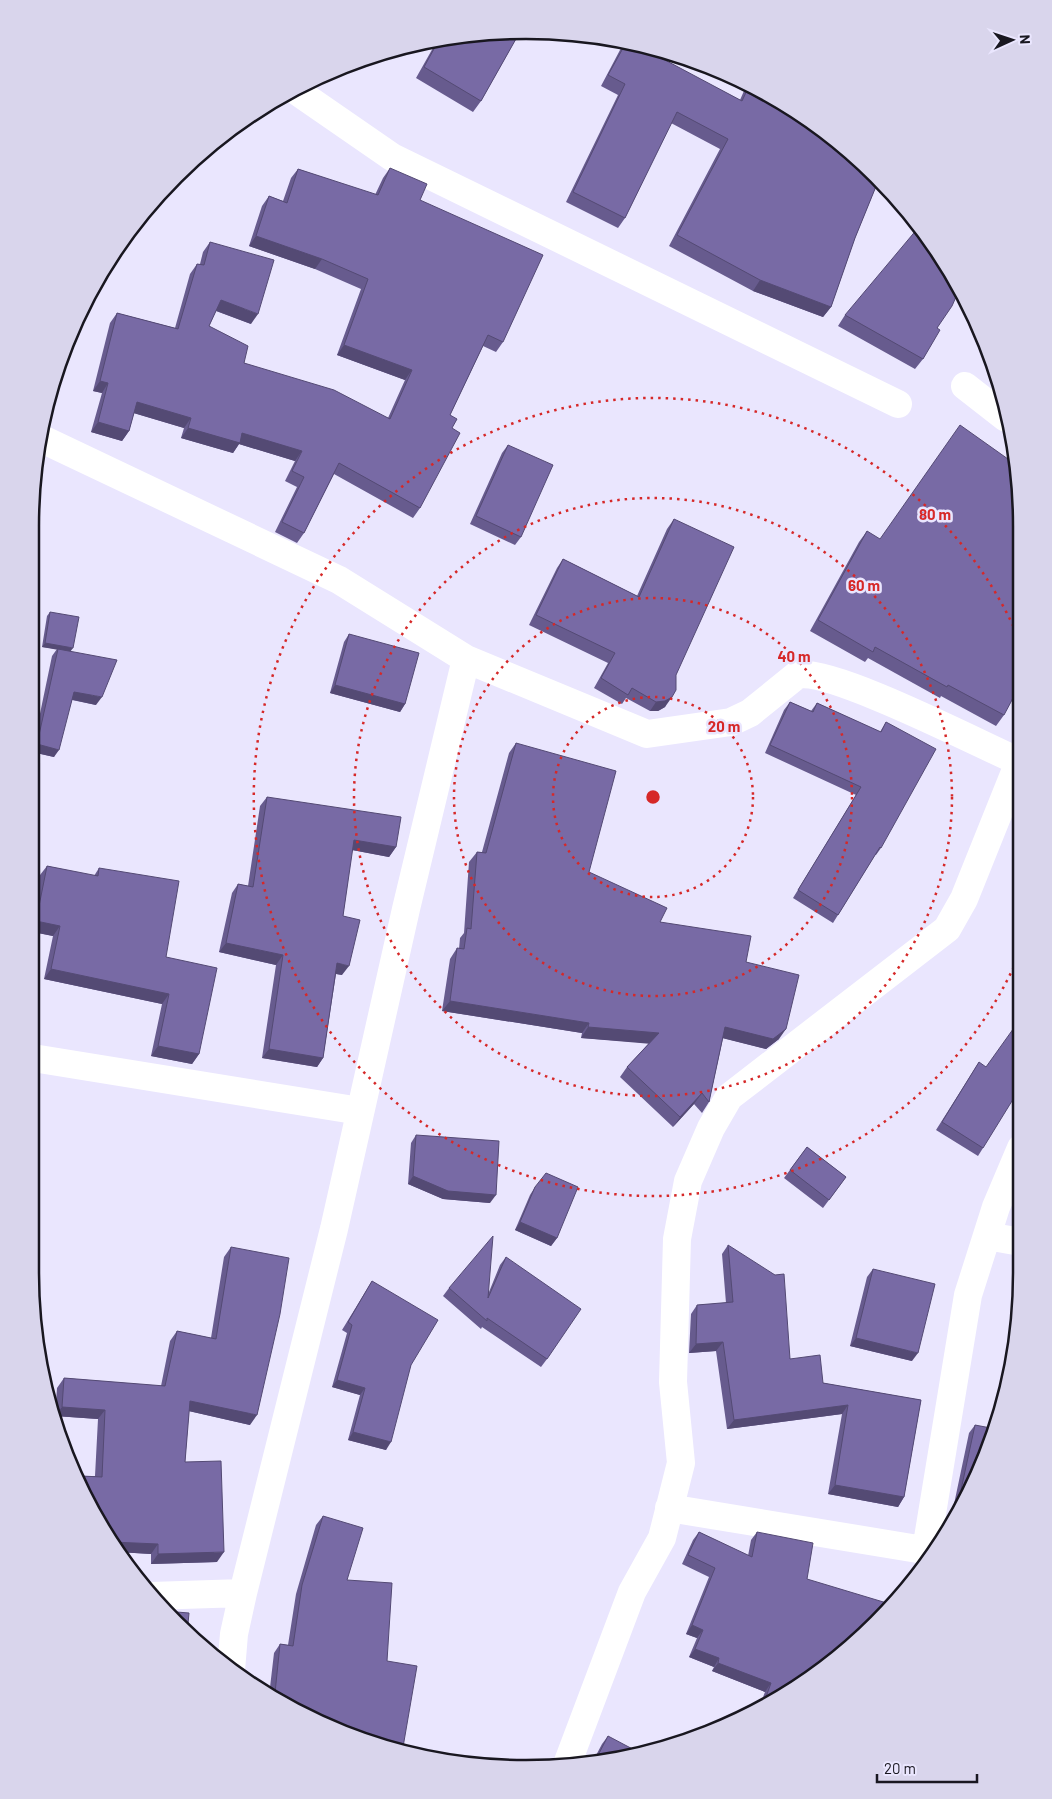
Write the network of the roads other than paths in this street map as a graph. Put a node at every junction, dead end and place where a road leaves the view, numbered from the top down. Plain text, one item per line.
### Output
1 (301, 94) edge
2 (965, 386) dead end
3 (898, 404) dead end
4 (1000, 413) edge
5 (46, 441) edge
6 (466, 659) junction
7 (1013, 756) edge
8 (1013, 776) edge
9 (39, 1059) edge
10 (360, 1111) junction
11 (1013, 1167) edge
12 (987, 1236) junction
13 (1013, 1241) edge
14 (669, 1508) junction
15 (932, 1542) edge
16 (927, 1550) edge
17 (243, 1593) junction
18 (161, 1596) edge
19 (232, 1662) edge
20 (569, 1758) edge

1 - 3 street
2 - 4 street
5 - 6 street
6 - 7 street
6 - 10 street
8 - 14 street
9 - 10 street
10 - 17 street
11 - 12 street
12 - 13 street
12 - 15 street
14 - 16 street
14 - 20 street
17 - 18 street
17 - 19 street

